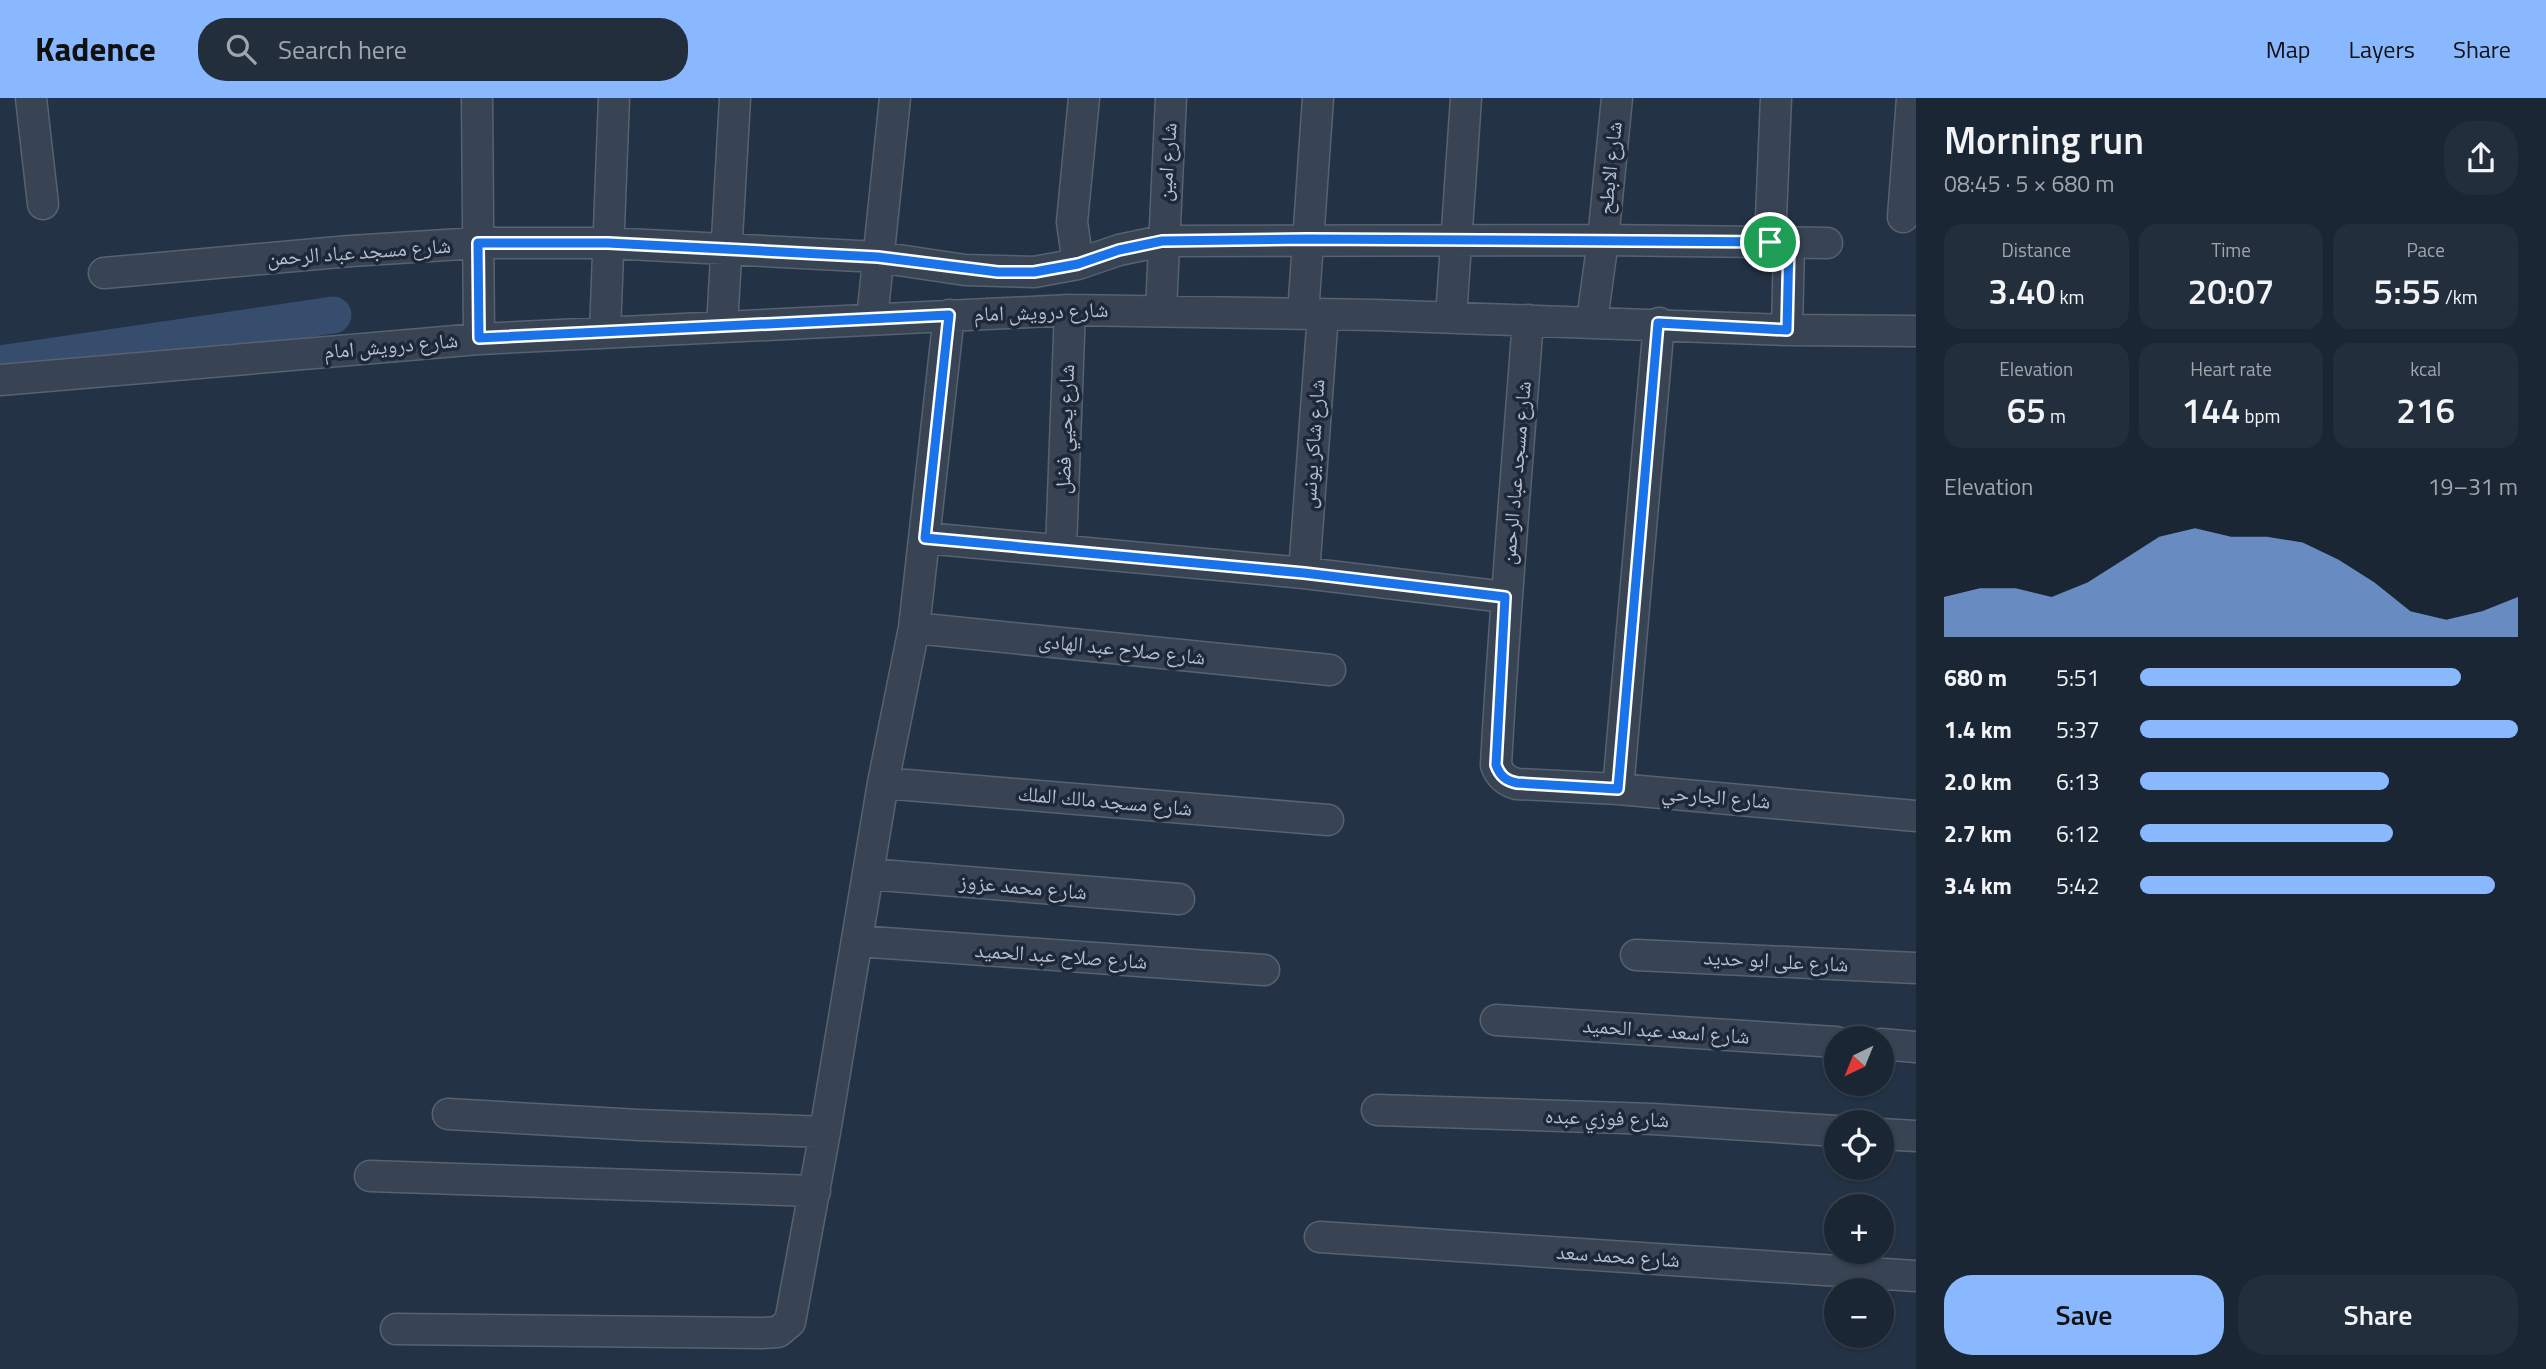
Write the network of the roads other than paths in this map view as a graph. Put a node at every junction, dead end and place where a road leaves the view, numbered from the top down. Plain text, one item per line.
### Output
1 (31, 98) edge
2 (477, 98) edge
3 (614, 98) edge
4 (735, 98) edge
5 (895, 98) edge
6 (1084, 98) edge
7 (1171, 98) edge
8 (1318, 98) edge
9 (1466, 98) edge
10 (1617, 98) edge
11 (1776, 98) edge
12 (1912, 98) edge
13 (43, 204) dead end
14 (1903, 217) dead end
15 (1307, 239) junction
16 (1456, 240) junction
17 (1603, 240) junction
18 (1162, 241) junction
19 (1780, 242) junction
20 (478, 243) junction
21 (608, 243) junction
22 (1827, 243) dead end
23 (726, 250) junction
24 (878, 257) junction
25 (1078, 264) junction
26 (104, 273) dead end
27 (1069, 310) junction
28 (1161, 310) junction
29 (1313, 314) junction
30 (949, 315) junction
31 (1451, 317) junction
32 (872, 319) junction
33 (1528, 320) junction
34 (1592, 321) junction
35 (1658, 323) junction
36 (722, 327) junction
37 (1787, 330) junction
38 (1916, 331) edge
39 (605, 332) junction
40 (479, 338) junction
41 (0, 380) edge
42 (925, 538) junction
43 (1061, 548) junction
44 (1304, 573) junction
45 (1505, 597) junction
46 (914, 628) junction
47 (1330, 670) dead end
48 (883, 783) junction
49 (1517, 783) joint
50 (1618, 789) junction
51 (1916, 816) edge
52 (1328, 820) dead end
53 (868, 874) junction
54 (1179, 899) dead end
55 (857, 941) junction
56 (1636, 955) dead end
57 (1916, 968) edge
58 (1264, 970) dead end
59 (1496, 1020) dead end
60 (1824, 1041) edge
61 (1894, 1045) edge
62 (1916, 1047) edge
63 (1377, 1110) dead end
64 (448, 1114) dead end
65 (1824, 1130) edge
66 (825, 1132) junction
67 (1894, 1135) edge
68 (1916, 1136) edge
69 (370, 1176) dead end
70 (815, 1191) junction
71 (1320, 1237) dead end
72 (1916, 1276) edge
73 (396, 1329) dead end

1 - 13 street
2 - 20 street
3 - 21 street
4 - 23 street
5 - 24 street
6 - 25 street
7 - 18 street, شارع امين
8 - 15 street, شارع شاكر يونس
9 - 16 street
10 - 17 street, شارع الابطح
11 - 19 street
12 - 14 street
15 - 16 street, شارع مسجد عباد الرحمن
15 - 18 street, شارع مسجد عباد الرحمن
15 - 29 street, شارع شاكر يونس
16 - 17 street, شارع مسجد عباد الرحمن
16 - 31 street
17 - 19 street, شارع مسجد عباد الرحمن
17 - 34 street, شارع الابطح
18 - 25 street, شارع مسجد عباد الرحمن
18 - 28 street, شارع امين
19 - 22 street, شارع مسجد عباد الرحمن
19 - 37 street
20 - 21 street, شارع مسجد عباد الرحمن
20 - 26 street, شارع مسجد عباد الرحمن
20 - 40 street
21 - 23 street, شارع مسجد عباد الرحمن
21 - 39 street
23 - 24 street, شارع مسجد عباد الرحمن
23 - 36 street
24 - 25 street, شارع مسجد عباد الرحمن
24 - 32 street
27 - 28 street, شارع درويش امام
27 - 30 street, شارع درويش امام
27 - 43 street, شارع يحيي فضل
28 - 29 street, شارع درويش امام
29 - 31 street, شارع درويش امام
29 - 44 street, شارع شاكر يونس
30 - 32 street, شارع درويش امام
30 - 42 street
31 - 33 street, شارع درويش امام
32 - 36 street, شارع درويش امام
33 - 34 street, شارع درويش امام
33 - 45 street, شارع مسجد عباد الرحمن
34 - 35 street, شارع درويش امام
35 - 37 street, شارع درويش امام
35 - 50 street
36 - 39 street, شارع درويش امام
37 - 38 street, شارع درويش امام
39 - 40 street, شارع درويش امام
40 - 41 street, شارع درويش امام
42 - 43 street
42 - 46 street
43 - 44 street
44 - 45 street
45 - 49 street, شارع مسجد عباد الرحمن
46 - 47 street, شارع صلاح عبد الهادى
46 - 48 street
48 - 52 street, شارع مسجد مالك الملك
48 - 53 street
49 - 50 street, شارع الجارحي
50 - 51 street, شارع الجارحي
53 - 54 street, شارع محمد عزوز
53 - 55 street
55 - 58 street, شارع صلاح عبد الحميد
55 - 66 street
56 - 57 street, شارع على ابو حديد
59 - 60 street, شارع اسعد عبد الحميد
61 - 62 street
63 - 65 street, شارع فوزي عبده
64 - 66 street
66 - 70 street
67 - 68 street
69 - 70 street
70 - 73 street
71 - 72 street, شارع محمد سعد

